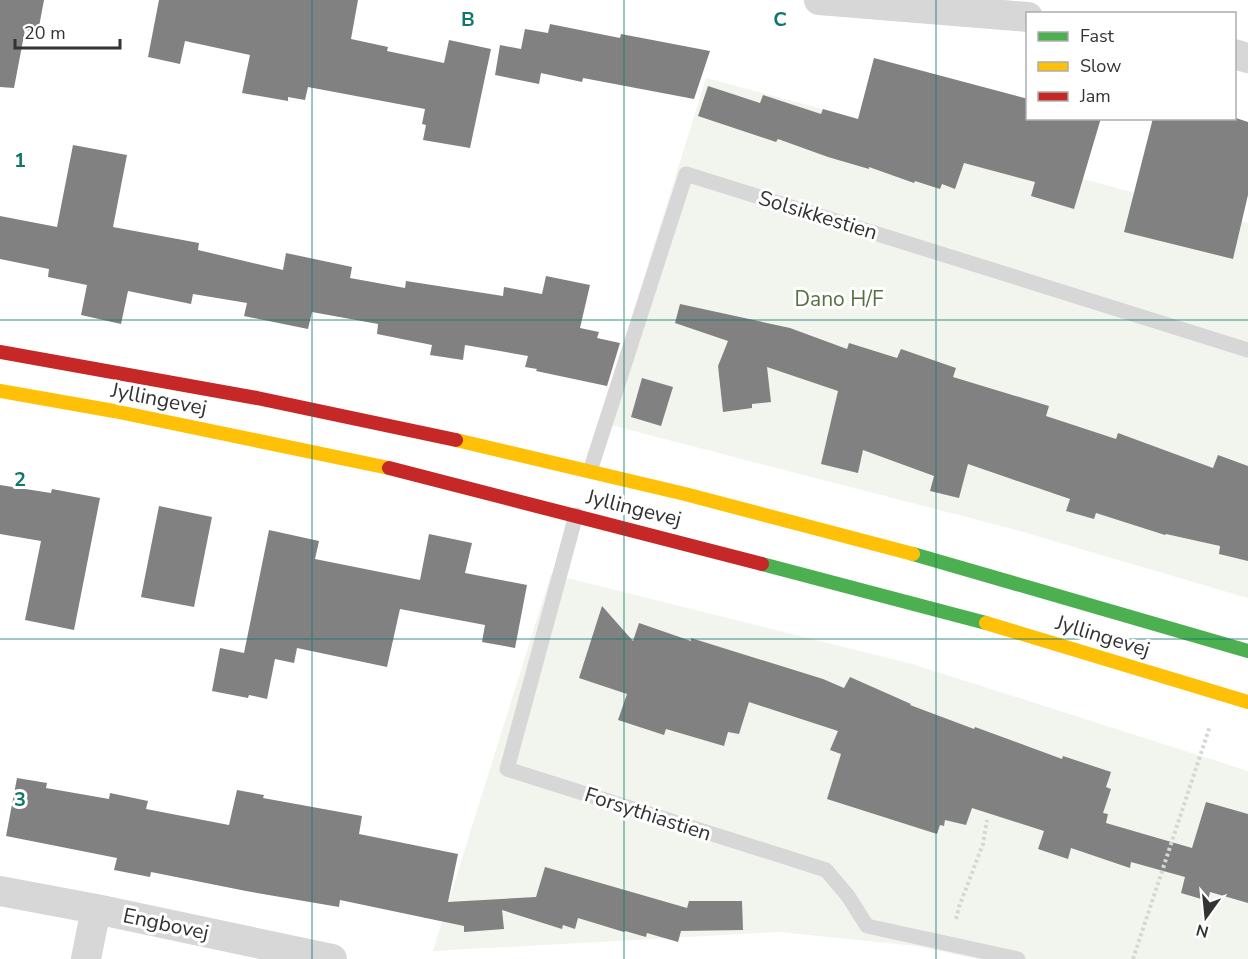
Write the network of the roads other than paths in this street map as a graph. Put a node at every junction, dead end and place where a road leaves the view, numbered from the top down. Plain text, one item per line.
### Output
1 (819, 0) edge
2 (915, 3) edge
3 (1026, 17) edge
4 (1248, 350) edge
5 (0, 352) edge
6 (0, 391) edge
7 (590, 471) junction
8 (576, 514) junction
9 (1248, 651) edge
10 (1248, 702) edge
11 (0, 891) edge
12 (96, 909) junction
13 (86, 959) edge
14 (332, 959) edge
15 (1018, 959) edge

1 - 2 street
2 - 3 street
4 - 7 lane, Solsikkestien
5 - 7 street, Jyllingevej
6 - 8 street, Jyllingevej
7 - 9 street, Jyllingevej
8 - 10 street, Jyllingevej
8 - 15 lane, Forsythiastien
11 - 12 street, Engbovej
12 - 13 street
12 - 14 street, Engbovej

